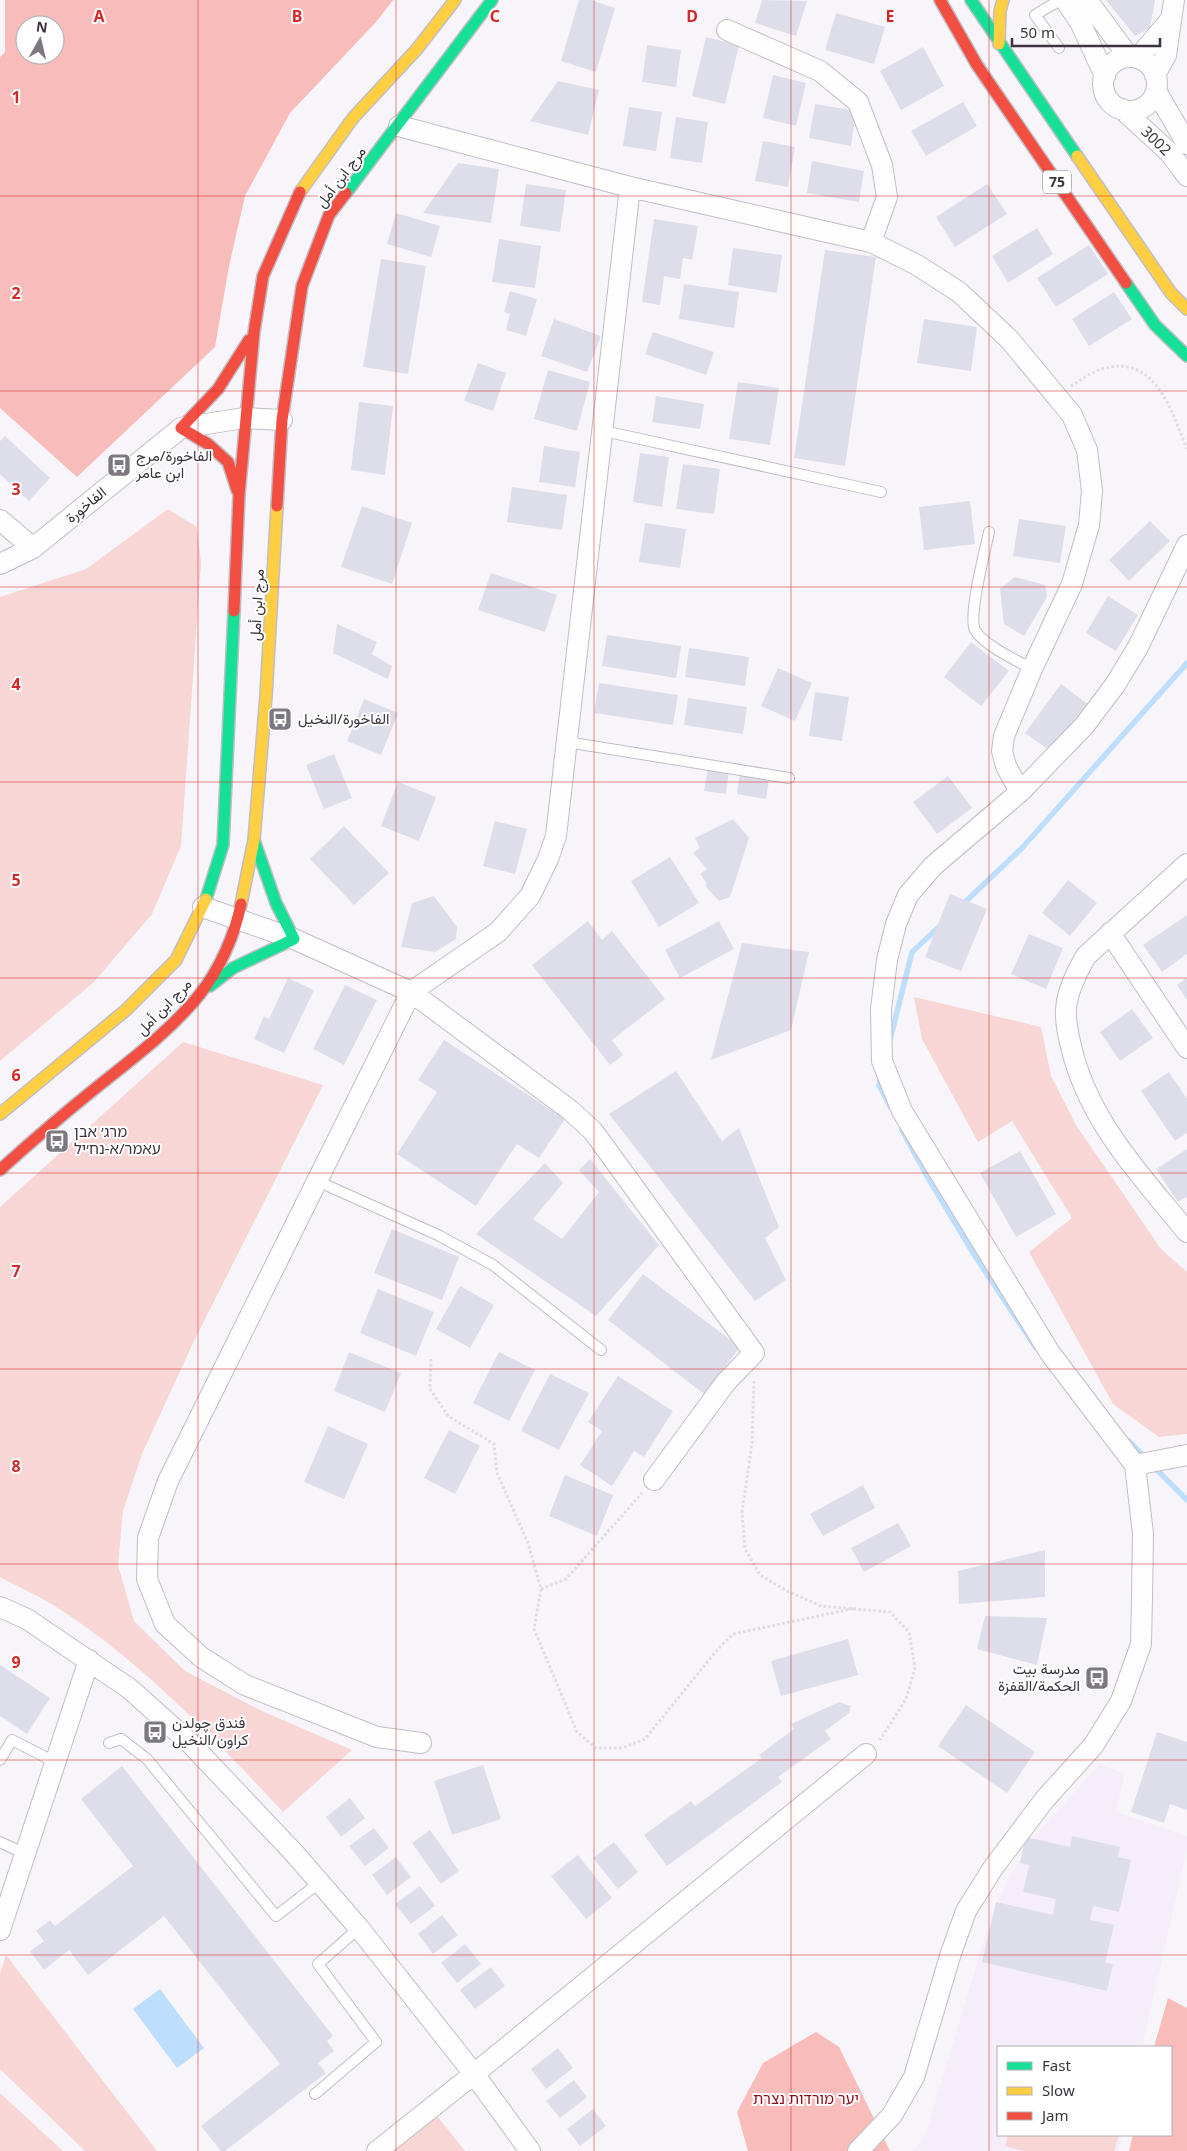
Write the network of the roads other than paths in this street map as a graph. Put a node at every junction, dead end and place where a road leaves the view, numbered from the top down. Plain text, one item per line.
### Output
1 (455, 0) edge
2 (492, 0) edge
3 (971, 0) edge
4 (1003, 0) edge
5 (1060, 0) edge
6 (1065, 0) edge
7 (1087, 0) edge
8 (939, 1) edge
9 (1173, 9) edge
10 (727, 30) dead end
11 (999, 44) junction
12 (1059, 48) dead end
13 (1134, 58) junction
14 (1104, 76) junction
15 (1156, 83) junction
16 (1122, 109) junction
17 (399, 126) junction
18 (1187, 144) edge
19 (1187, 176) edge
20 (630, 187) junction
21 (871, 242) junction
22 (1187, 309) edge
23 (254, 332) junction
24 (1187, 356) edge
25 (244, 418) junction
26 (282, 420) junction
27 (181, 428) junction
28 (604, 431) junction
29 (881, 492) dead end
30 (239, 495) junction
31 (0, 520) edge
32 (989, 532) dead end
33 (1187, 545) edge
34 (33, 548) junction
35 (0, 564) edge
36 (1032, 669) junction
37 (567, 742) junction
38 (789, 778) dead end
39 (1020, 792) junction
40 (254, 840) junction
41 (1187, 864) edge
42 (203, 907) junction
43 (238, 920) junction
44 (1110, 933) junction
45 (294, 939) junction
46 (411, 992) junction
47 (201, 993) junction
48 (1187, 1048) edge
49 (0, 1114) edge
50 (0, 1170) edge
51 (317, 1181) junction
52 (1187, 1232) edge
53 (601, 1350) dead end
54 (1187, 1455) edge
55 (1134, 1465) junction
56 (654, 1480) road end
57 (0, 1607) edge
58 (89, 1660) junction
59 (109, 1743) dead end
60 (421, 1744) dead end
61 (866, 1754) road end
62 (0, 1760) edge
63 (55, 1762) junction
64 (0, 1842) edge
65 (25, 1854) junction
66 (320, 1883) junction
67 (359, 1928) junction
68 (0, 1930) edge
69 (474, 2074) junction
70 (316, 2094) dead end
71 (377, 2151) edge
72 (530, 2151) edge
73 (858, 2151) edge

1 - 23 main road, مرج ابن أمل
2 - 17 main road, مرج ابن أمل
3 - 11 main road, 75
4 - 11 main road
5 - 12 lane
6 - 14 street
7 - 13 street
8 - 24 main road, 75
9 - 13 street
9 - 15 street
10 - 21 street
11 - 22 main road, 75
13 - 14 street
13 - 15 street
14 - 16 street
15 - 16 street
15 - 18 street, 3002
16 - 19 street, 3002
17 - 20 street
17 - 26 main road, مرج ابن أمل
20 - 21 street
20 - 28 street
21 - 36 street
23 - 25 main road, مرج ابن أمل
23 - 27 main road
25 - 26 street
25 - 27 street
25 - 30 main road, مرج ابن أمل
26 - 40 main road, مرج ابن أمل
27 - 30 main road
27 - 34 street, الفاخورة
28 - 29 lane
28 - 37 street
30 - 42 main road, مرج ابن أمل
31 - 34 street
32 - 36 lane
33 - 39 street
34 - 35 street, الفاخورة
36 - 39 street
37 - 38 lane
37 - 46 street
39 - 55 street
40 - 43 main road, مرج ابن أمل
40 - 45 main road
41 - 44 street
42 - 43 street
42 - 49 main road, مرج ابن أمل
43 - 45 street
43 - 47 main road, مرج ابن أمل
44 - 48 street
44 - 52 street
45 - 46 street
45 - 47 main road
46 - 51 street
46 - 56 street
47 - 50 main road, مرج ابن أمل
51 - 53 lane
51 - 60 street
54 - 55 street
55 - 73 street
57 - 58 street
58 - 63 street
58 - 66 street
59 - 66 lane
61 - 69 street
62 - 63 lane
63 - 65 street
64 - 65 lane
65 - 68 street
66 - 67 street
67 - 69 street
67 - 70 lane
69 - 71 street
69 - 72 street

